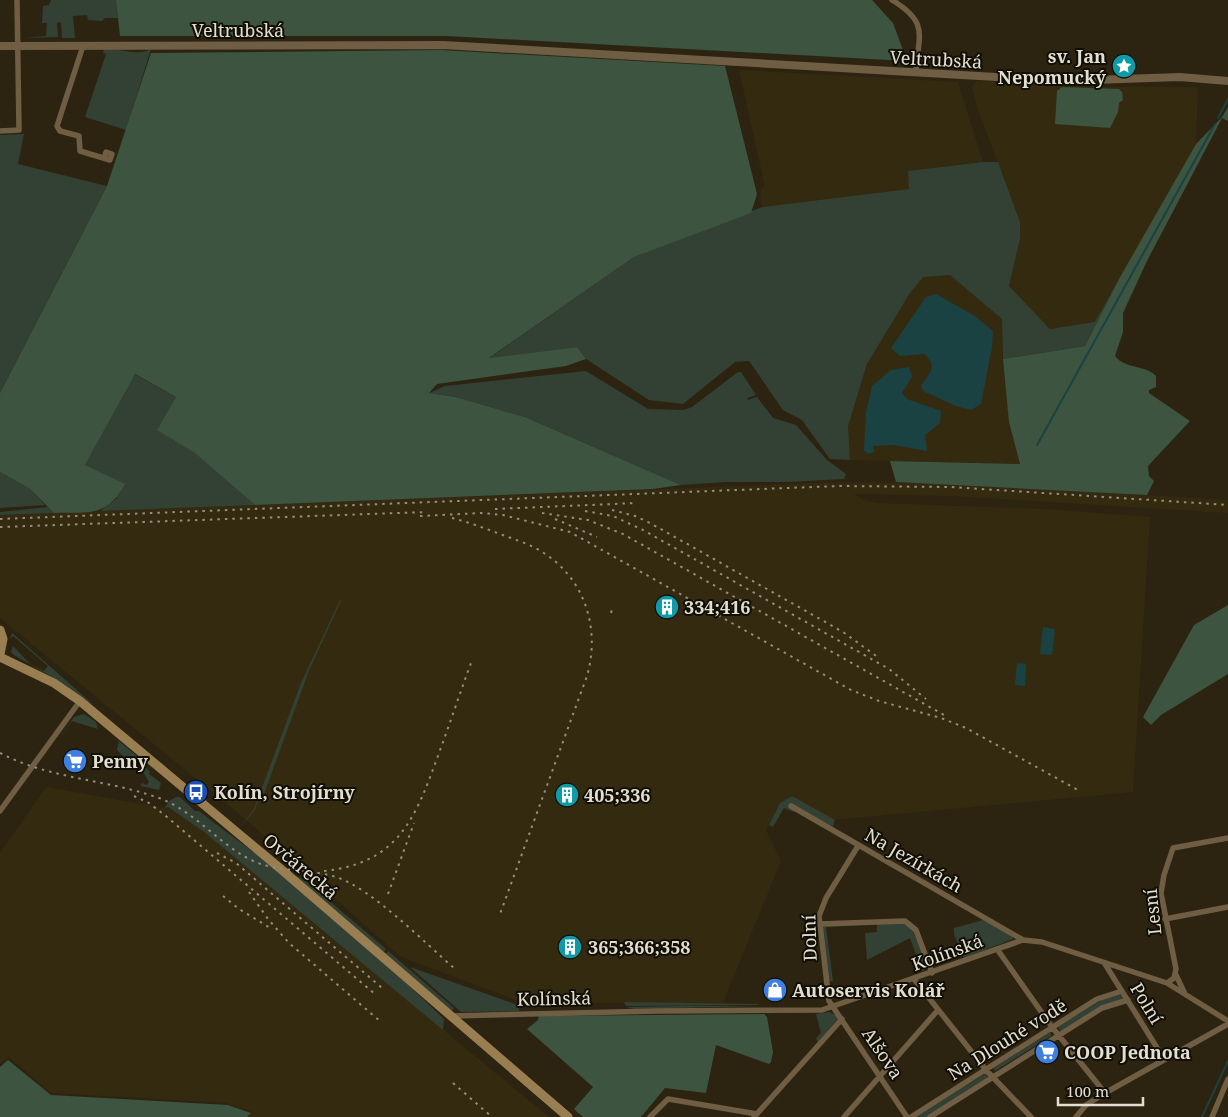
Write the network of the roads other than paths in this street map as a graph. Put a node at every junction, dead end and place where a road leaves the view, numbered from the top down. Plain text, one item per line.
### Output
1 (18, 0) edge
2 (892, 0) edge
3 (0, 46) edge
4 (19, 46) junction
5 (83, 46) junction
6 (916, 72) junction
7 (1228, 81) edge
8 (0, 130) edge
9 (104, 158) dead end
10 (0, 630) edge
11 (0, 656) edge
12 (80, 701) junction
13 (3, 802) edge
14 (791, 806) dead end
15 (0, 811) edge
16 (1228, 838) edge
17 (858, 846) junction
18 (1228, 907) edge
19 (1166, 920) junction
20 (820, 924) junction
21 (1023, 940) junction
22 (997, 949) junction
23 (1105, 964) junction
24 (932, 973) junction
25 (1176, 975) junction
26 (914, 980) junction
27 (1167, 984) junction
28 (1122, 991) junction
29 (1184, 992) junction
30 (1128, 1000) junction
31 (832, 1008) junction
32 (938, 1010) junction
33 (451, 1016) junction
34 (842, 1020) junction
35 (1228, 1023) edge
36 (1052, 1027) junction
37 (1058, 1035) junction
38 (1164, 1059) junction
39 (986, 1070) junction
40 (880, 1075) junction
41 (993, 1076) junction
42 (1228, 1079) edge
43 (1105, 1093) junction
44 (755, 1115) edge
45 (1078, 1115) edge
46 (568, 1117) edge
47 (650, 1117) edge
48 (844, 1117) edge
49 (909, 1117) edge
50 (930, 1117) edge
51 (1031, 1117) edge
52 (1085, 1117) edge
53 (1212, 1117) edge

1 - 4 street
2 - 6 street
3 - 4 street, Veltrubská
4 - 5 street, Veltrubská
4 - 8 street
5 - 6 street, Veltrubská
5 - 9 street
6 - 7 street, Veltrubská
10 - 11 main road
11 - 12 main road, Ovčárecká
12 - 13 street
12 - 33 main road, Ovčárecká
13 - 15 street
14 - 17 street, Na Jezírkách
16 - 19 street, Lesní
17 - 20 street, Dolní
17 - 21 street, Na Jezírkách
18 - 19 street
19 - 25 street, Lesní
20 - 24 street
20 - 31 street, Dolní
21 - 22 street, Kolínská
21 - 23 street, Kolínská
22 - 24 street, Kolínská
22 - 36 street
23 - 27 street, Kolínská
23 - 28 street, Polní
24 - 26 street, Kolínská
25 - 27 street
25 - 29 street, Lesní
26 - 31 street, Kolínská
26 - 32 street
27 - 29 street, Kolínská
28 - 30 street, Polní
28 - 36 street, Na Dlouhé vodě
29 - 35 street, Kolínská
30 - 37 street, Na Dlouhé vodě
30 - 38 street, Polní
31 - 33 street, Kolínská
31 - 34 street, Alšova
32 - 39 street
32 - 40 street
33 - 46 main road, Ovčárecká
34 - 40 street, Alšova
34 - 44 street
35 - 38 street
36 - 37 street
36 - 39 street, Na Dlouhé vodě
37 - 41 street, Na Dlouhé vodě
37 - 43 street
38 - 43 street
39 - 41 street
39 - 49 street, Na Dlouhé vodě
40 - 48 street
40 - 49 street, Alšova
41 - 50 street, Na Dlouhé vodě
41 - 51 street
42 - 53 street
43 - 45 street
44 - 47 street
45 - 52 street

